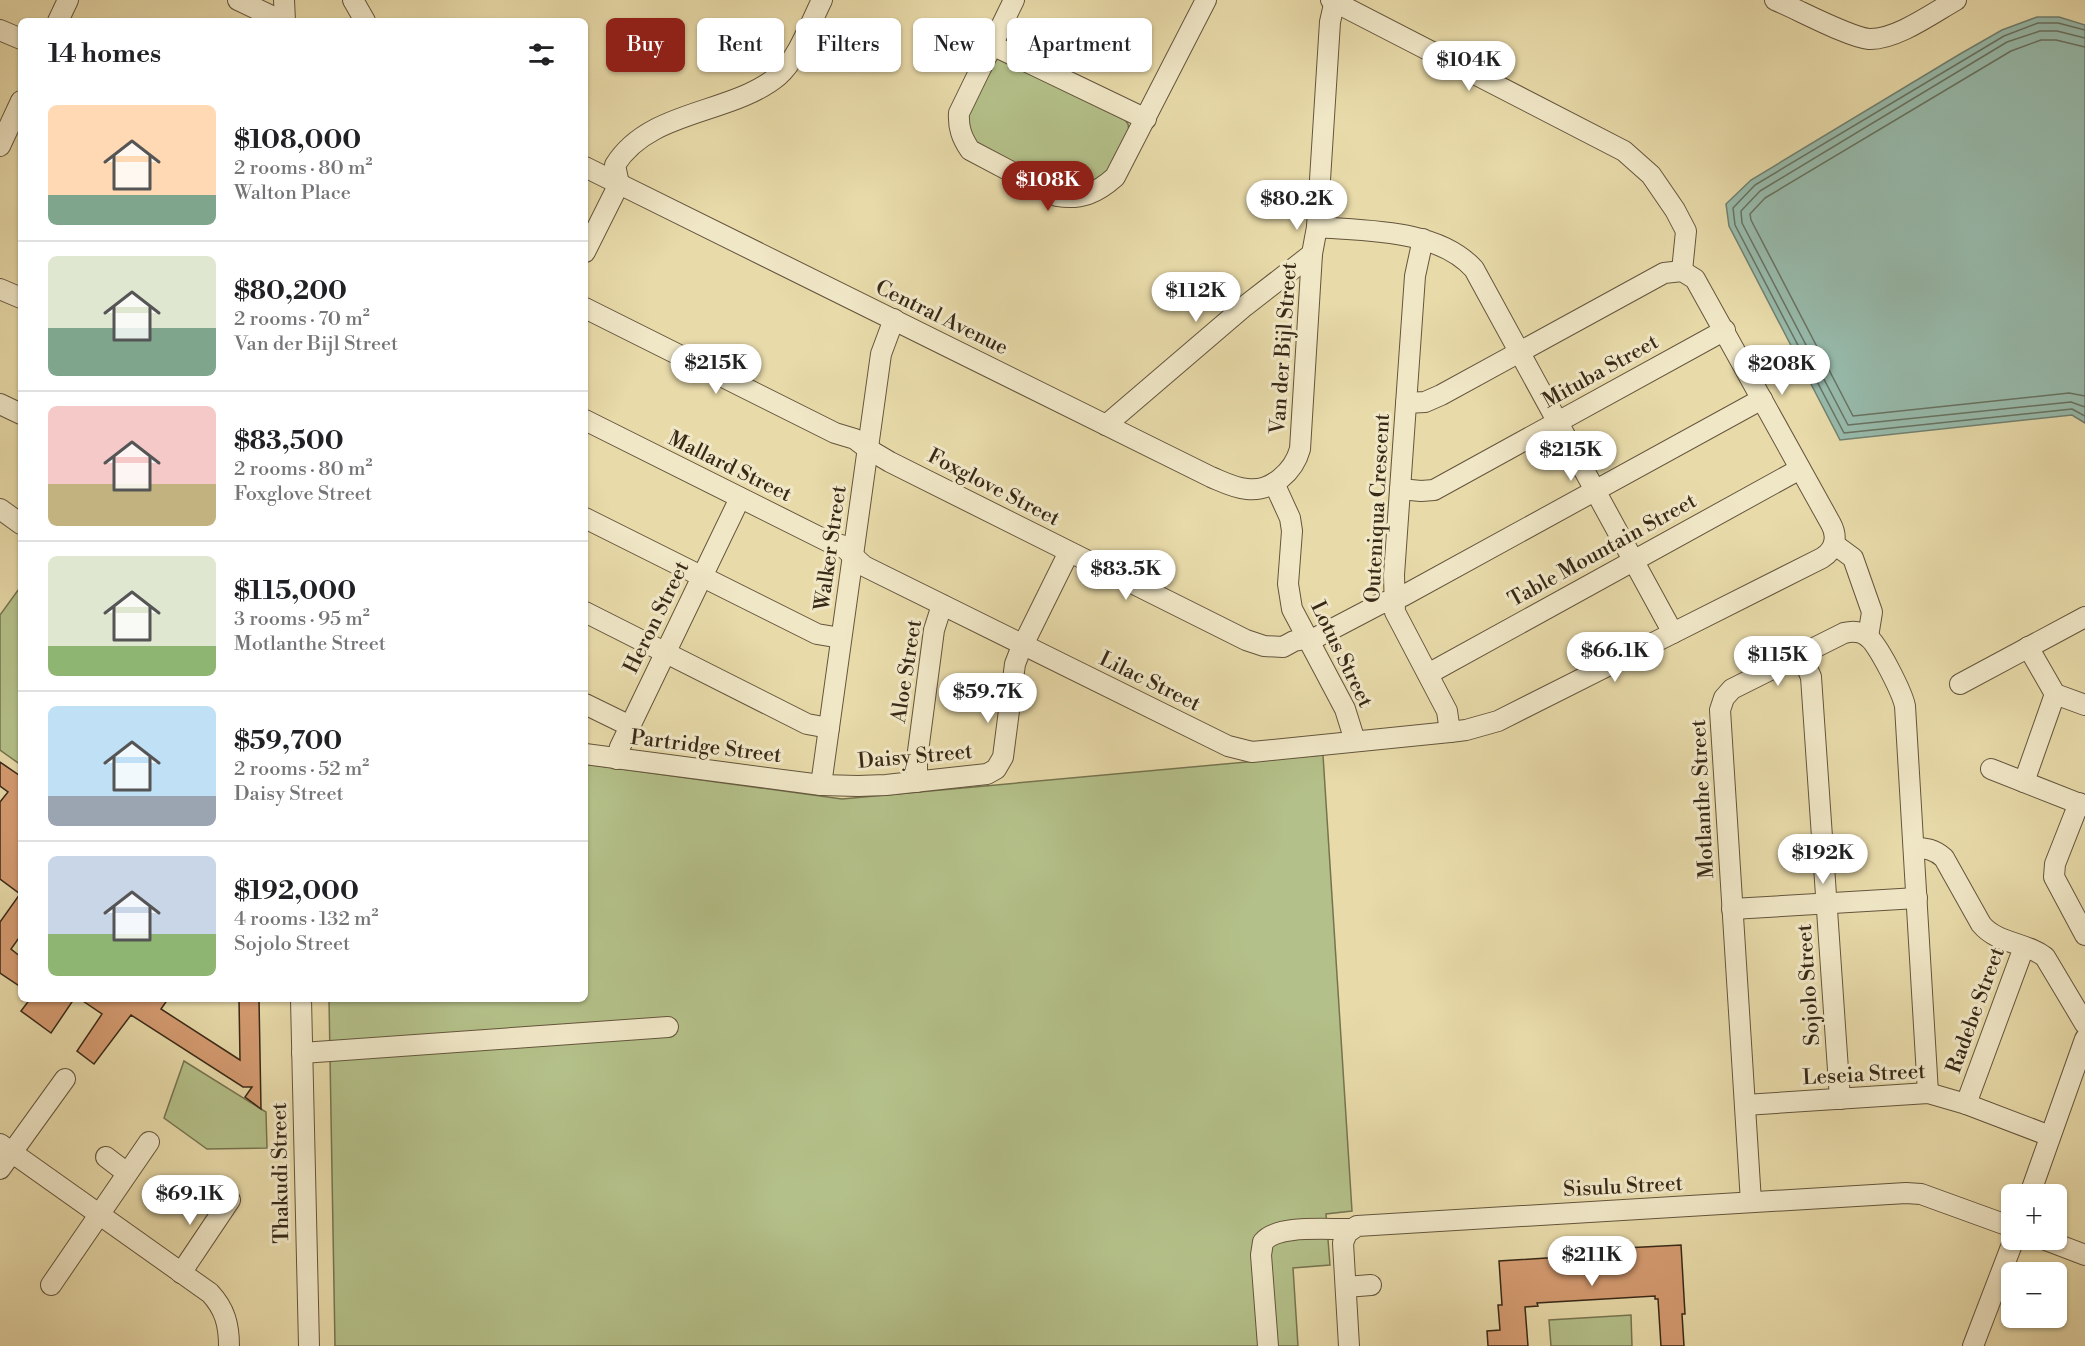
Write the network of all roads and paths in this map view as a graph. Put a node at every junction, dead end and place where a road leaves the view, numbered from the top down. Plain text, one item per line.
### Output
1 (68, 0) edge
2 (238, 0) edge
3 (284, 0) edge
4 (353, 0) edge
5 (822, 0) edge
6 (1014, 0) edge
7 (1206, 0) edge
8 (1334, 0) edge
9 (1775, 0) edge
10 (1956, 0) edge
11 (59, 18) edge
12 (277, 18) edge
13 (283, 18) edge
14 (363, 18) edge
15 (0, 30) edge
16 (18, 38) edge
17 (995, 39) edge
18 (995, 46) edge
19 (979, 72) edge
20 (18, 107) edge
21 (1146, 119) junction
22 (0, 146) edge
23 (588, 168) edge
24 (619, 184) junction
25 (1317, 227) junction
26 (1423, 239) junction
27 (588, 246) edge
28 (1312, 254) junction
29 (1682, 271) junction
30 (0, 289) edge
31 (18, 297) edge
32 (588, 310) edge
33 (894, 319) junction
34 (1725, 330) junction
35 (1520, 352) junction
36 (1762, 399) junction
37 (1406, 403) junction
38 (0, 404) edge
39 (18, 413) edge
40 (1558, 421) junction
41 (588, 422) edge
42 (1106, 425) junction
43 (868, 449) junction
44 (1800, 469) junction
45 (1277, 481) junction
46 (1400, 489) junction
47 (1595, 490) junction
48 (740, 498) junction
49 (0, 509) edge
50 (588, 519) edge
51 (18, 522) edge
52 (1834, 544) junction
53 (1069, 552) junction
54 (853, 556) junction
55 (1634, 561) junction
56 (702, 576) junction
57 (1395, 599) junction
58 (942, 604) junction
59 (588, 614) edge
60 (2085, 617) edge
61 (1673, 633) junction
62 (1868, 637) junction
63 (841, 638) junction
64 (1307, 639) junction
65 (1023, 645) junction
66 (2028, 647) junction
67 (665, 652) junction
68 (1801, 654) junction
69 (1428, 674) junction
70 (1960, 684) dead end
71 (2055, 694) junction
72 (588, 705) edge
73 (2085, 705) edge
74 (630, 726) junction
75 (829, 728) junction
76 (1450, 732) junction
77 (1355, 741) junction
78 (588, 754) edge
79 (617, 759) junction
80 (1991, 770) dead end
81 (918, 782) junction
82 (2024, 782) junction
83 (821, 784) junction
84 (2082, 805) edge
85 (1914, 848) junction
86 (1917, 898) junction
87 (1826, 903) junction
88 (1732, 909) junction
89 (2085, 935) edge
90 (2024, 946) junction
91 (301, 1002) edge
92 (2085, 1024) edge
93 (668, 1027) dead end
94 (2085, 1039) edge
95 (302, 1053) junction
96 (65, 1079) dead end
97 (1928, 1093) junction
98 (1840, 1098) junction
99 (1966, 1104) junction
100 (1745, 1105) junction
101 (2050, 1136) junction
102 (149, 1142) dead end
103 (6, 1148) edge
104 (106, 1157) dead end
105 (0, 1169) edge
106 (127, 1173) junction
107 (2033, 1184) edge
108 (230, 1200) dead end
109 (1751, 1202) junction
110 (99, 1214) junction
111 (2001, 1223) edge
112 (1351, 1230) junction
113 (2067, 1248) edge
114 (2010, 1250) edge
115 (2085, 1255) edge
116 (181, 1273) junction
117 (51, 1285) dead end
118 (1371, 1285) dead end
119 (1346, 1287) junction
120 (229, 1346) edge
121 (309, 1346) edge
122 (1268, 1346) edge
123 (1349, 1346) edge
124 (1973, 1346) edge

1 - 11 street
2 - 12 street
3 - 13 street
4 - 14 street
5 - 24 street
6 - 17 street
7 - 21 street
8 - 25 street, Van der Bijl Street
8 - 29 street
9 - 10 street
15 - 16 street
18 - 21 street
19 - 21 street
20 - 22 street
23 - 24 street, Central Avenue
24 - 27 street
24 - 33 street, Central Avenue
25 - 26 street
25 - 28 street, Van der Bijl Street
26 - 35 street
26 - 37 street, Outeniqua Crescent
28 - 42 street
28 - 45 street, Van der Bijl Street
29 - 34 street
29 - 35 street
30 - 31 street
32 - 43 street, Foxglove Street
33 - 42 street, Central Avenue
33 - 43 street, Walker Street
34 - 36 street
34 - 40 street, Mituba Street
35 - 37 street
35 - 40 street
36 - 44 street
36 - 47 street, Foxglove Street
37 - 46 street, Outeniqua Crescent
38 - 39 street
40 - 46 street, Mituba Street
40 - 47 street
41 - 48 street, Mallard Street
42 - 45 street, Central Avenue
43 - 53 street, Foxglove Street
43 - 54 street, Walker Street
44 - 52 street
44 - 55 street, Table Mountain Street
45 - 64 street, Lotus Street
46 - 57 street, Outeniqua Crescent
47 - 55 street
47 - 57 street, Foxglove Street
48 - 54 street, Mallard Street
48 - 56 street, Heron Street
49 - 51 street
50 - 56 street
52 - 61 street
52 - 62 street
53 - 64 street, Foxglove Street
53 - 65 street, Daisy Street
54 - 58 street, Lilac Street
54 - 63 street, Walker Street
55 - 61 street
55 - 69 street, Table Mountain Street
56 - 63 street
56 - 67 street, Heron Street
57 - 64 street, Foxglove Street
57 - 69 street, Outeniqua Crescent
58 - 65 street, Lilac Street
58 - 81 street, Aloe Street
59 - 67 street
60 - 66 street
61 - 76 street
62 - 68 street, Motlanthe Street
62 - 85 street
63 - 75 street, Walker Street
64 - 77 street, Lotus Street
65 - 77 street, Lilac Street
65 - 81 street, Daisy Street
66 - 70 street
66 - 71 street
67 - 74 street, Heron Street
67 - 75 street
68 - 87 street, Sojolo Street
68 - 88 street, Motlanthe Street
69 - 76 street, Outeniqua Crescent
71 - 73 street
71 - 82 street
72 - 74 street
74 - 79 street, Heron Street
75 - 83 street, Walker Street
76 - 77 street, Lilac Street
78 - 79 street, Partridge Street
79 - 83 street, Partridge Street
80 - 82 street
81 - 83 street, Daisy Street
82 - 84 street
84 - 89 street
85 - 86 street
85 - 90 street, Radebe Street
86 - 87 street
86 - 97 street
87 - 88 street
87 - 98 street, Sojolo Street
88 - 100 street, Motlanthe Street
90 - 92 street
90 - 99 street, Radebe Street
91 - 95 street, Thakudi Street
93 - 95 street
94 - 101 street
95 - 121 street, Thakudi Street
96 - 103 street
97 - 98 street, Leseia Street
97 - 99 street, Leseia Street
98 - 100 street, Leseia Street
99 - 101 street, Leseia Street
100 - 109 street, Motlanthe Street
101 - 107 street
102 - 106 street
103 - 105 street
103 - 110 street
104 - 106 street
106 - 110 street
108 - 116 street
109 - 111 street, Sisulu Street
109 - 112 street, Sisulu Street
110 - 116 street
110 - 117 street
112 - 119 street
112 - 122 street, Sisulu Street
113 - 115 street
114 - 124 street
116 - 120 street
118 - 119 street
119 - 123 street

